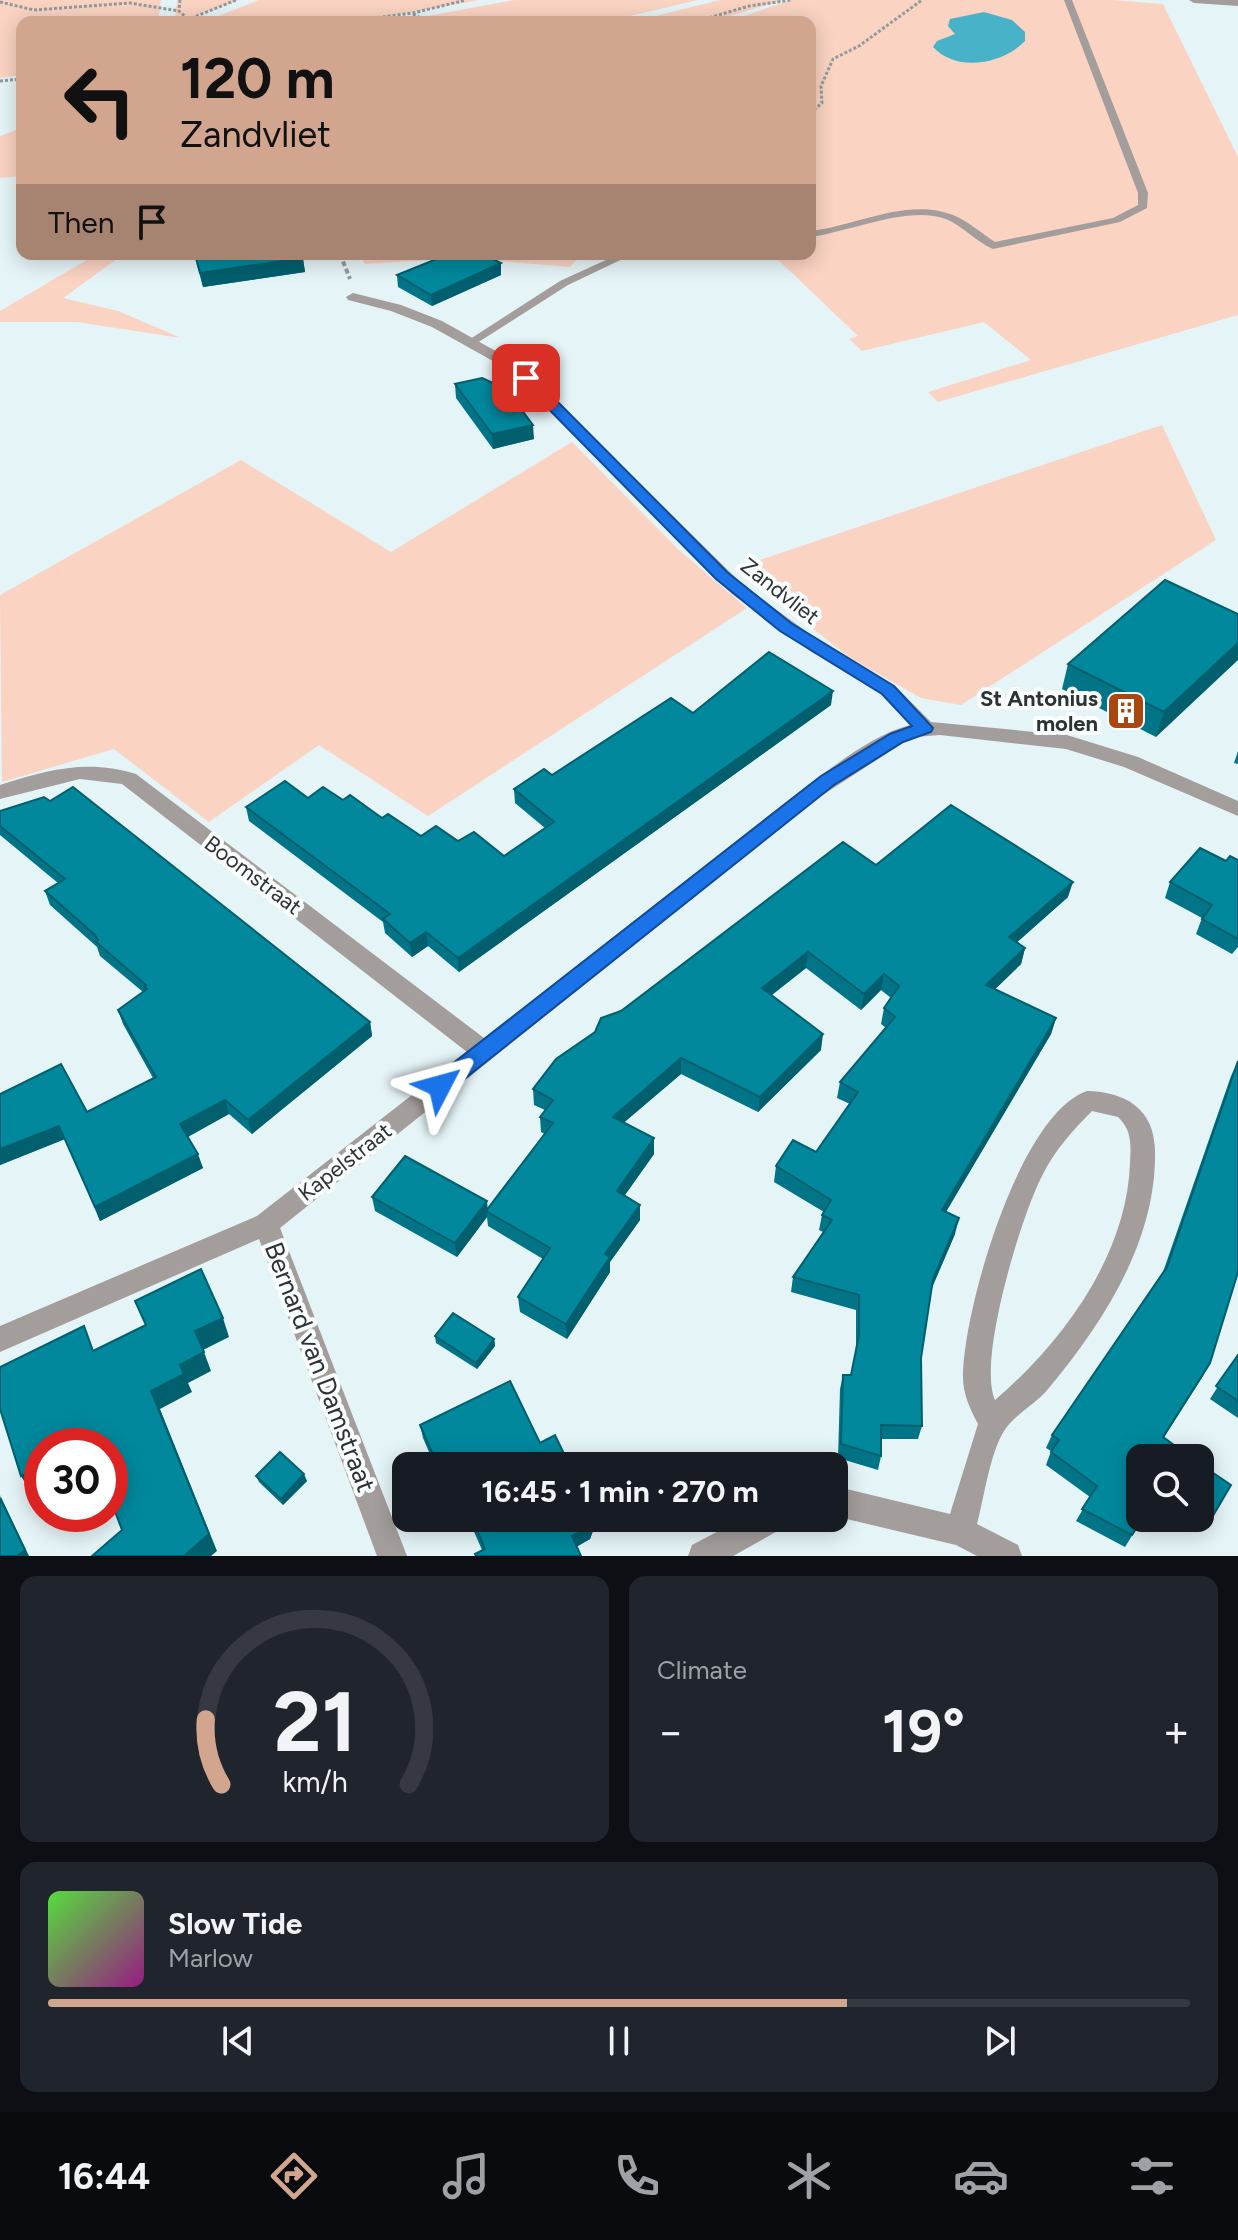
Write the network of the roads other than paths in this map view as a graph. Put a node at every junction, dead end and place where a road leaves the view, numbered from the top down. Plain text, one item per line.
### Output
1 (1068, 0) edge
2 (1194, 0) edge
3 (1238, 3) edge
4 (816, 233) edge
5 (615, 260) edge
6 (348, 296) dead end
7 (473, 341) junction
8 (925, 728) junction
9 (0, 792) edge
10 (1238, 809) edge
11 (483, 1051) junction
12 (266, 1224) junction
13 (0, 1339) edge
14 (993, 1423) junction
15 (848, 1504) edge
16 (960, 1531) junction
17 (747, 1532) edge
18 (392, 1556) edge
19 (703, 1556) edge
20 (1007, 1556) edge

1 - 4 lane
2 - 3 street
5 - 7 lane
6 - 7 street, Zandvliet
7 - 8 street, Zandvliet
8 - 10 street
8 - 11 street, Kapelstraat
9 - 11 street, Boomstraat
11 - 12 street, Kapelstraat
12 - 13 street, Kapelstraat
12 - 18 street, Bernard van Damstraat
14 - 14 street
14 - 16 street
15 - 16 street
16 - 20 street
17 - 19 street

